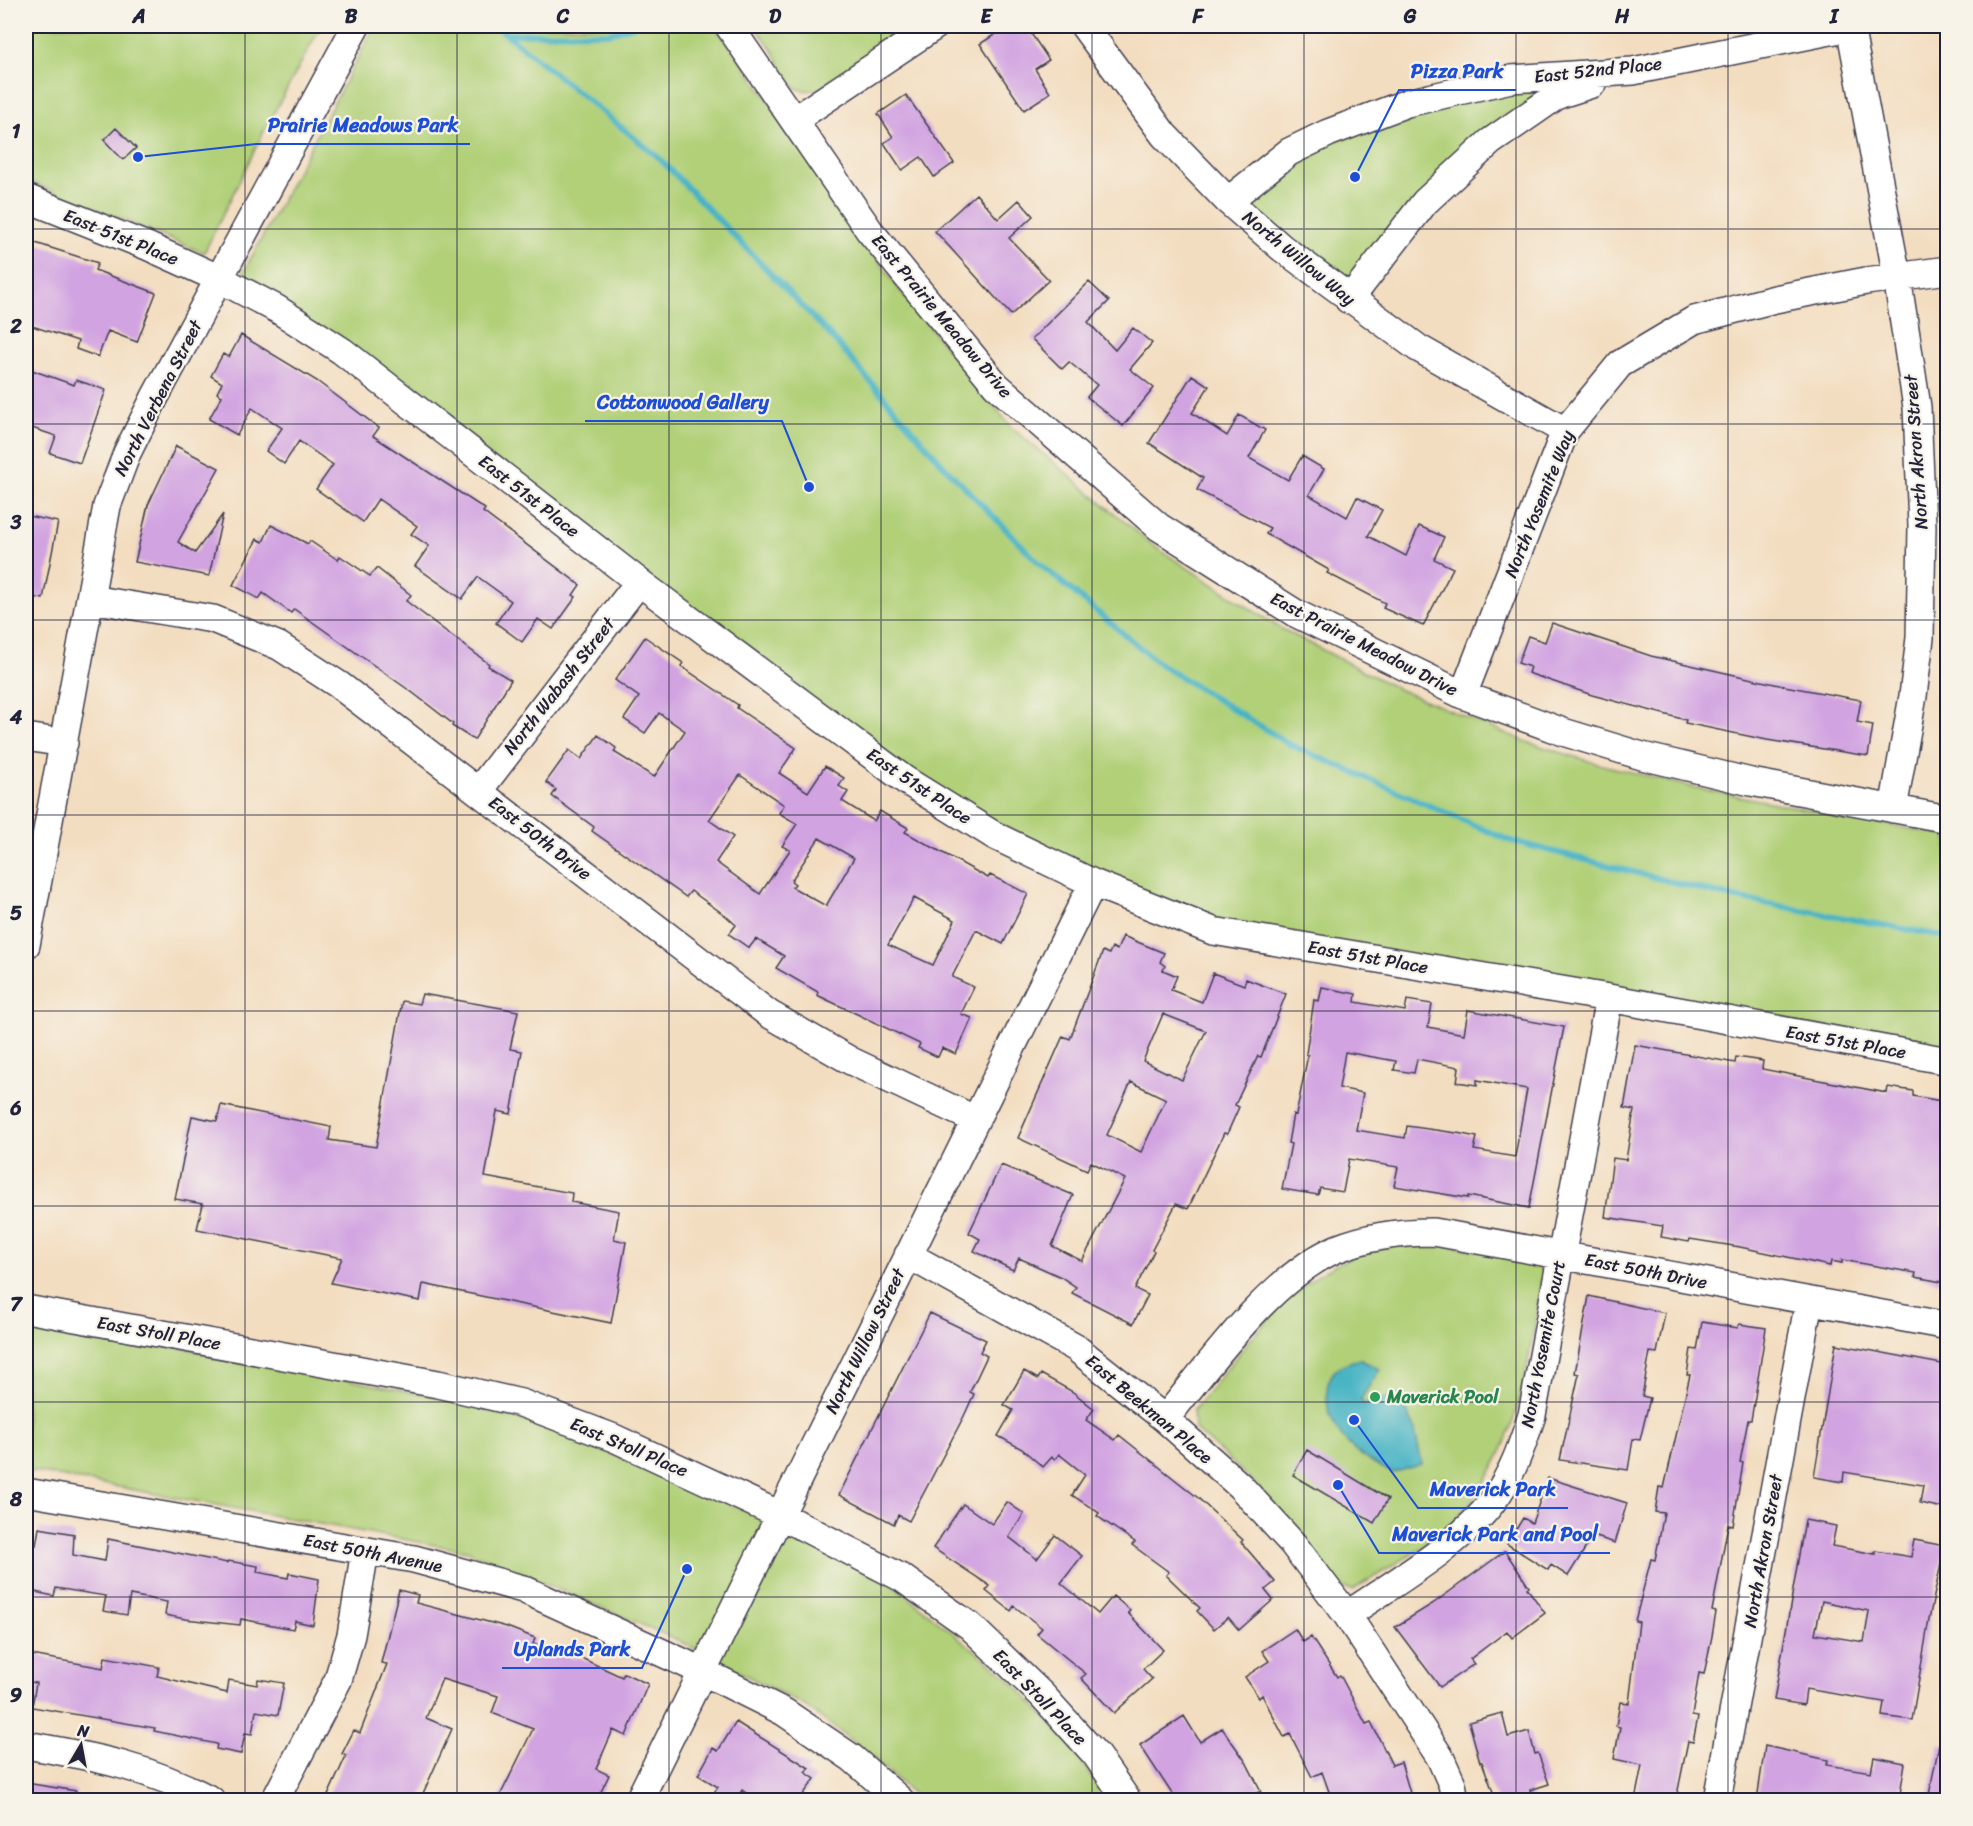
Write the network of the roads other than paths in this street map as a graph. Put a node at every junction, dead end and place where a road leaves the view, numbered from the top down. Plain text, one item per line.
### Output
1 (356, 26) edge
2 (729, 26) edge
3 (935, 26) edge
4 (1084, 26) edge
5 (1850, 26) edge
6 (1633, 71) junction
7 (794, 120) junction
8 (26, 198) edge
9 (1228, 201) junction
10 (1947, 270) edge
11 (1897, 277) junction
12 (220, 279) junction
13 (1349, 300) junction
14 (1565, 431) junction
15 (639, 582) junction
16 (91, 599) junction
17 (1463, 695) junction
18 (26, 736) edge
19 (64, 743) junction
20 (479, 790) junction
21 (1893, 810) junction
22 (1947, 819) edge
23 (1093, 883) junction
24 (26, 945) edge
25 (1609, 998) junction
26 (1947, 1061) edge
27 (974, 1119) junction
28 (908, 1255) junction
29 (1561, 1255) junction
30 (1809, 1301) junction
31 (26, 1309) edge
32 (1947, 1326) edge
33 (1165, 1419) junction
34 (26, 1492) edge
35 (780, 1515) junction
36 (365, 1551) junction
37 (1347, 1615) junction
38 (704, 1672) junction
39 (26, 1744) edge
40 (211, 1800) edge
41 (275, 1800) edge
42 (639, 1800) edge
43 (900, 1800) edge
44 (1127, 1800) edge
45 (1455, 1800) edge
46 (1717, 1800) edge

1 - 12 street, North Verbena Street
2 - 7 street, East Prairie Meadow Drive
3 - 7 street
4 - 9 street, North Willow Way
5 - 6 street, East 52nd Place
5 - 11 street, North Akron Street
6 - 9 street, East 52nd Place
6 - 13 street
7 - 17 street, East Prairie Meadow Drive
8 - 12 street, East 51st Place
9 - 13 street, North Willow Way
10 - 11 street, North Yosemite Way
11 - 14 street, North Yosemite Way
11 - 21 street, North Akron Street
12 - 15 street, East 51st Place
12 - 16 street, North Verbena Street
13 - 14 street, North Willow Way
14 - 17 street, North Yosemite Way
15 - 20 street, North Wabash Street
15 - 23 street, East 51st Place
16 - 19 street, North Verbena Street
16 - 20 street, East 50th Drive
17 - 21 street, East Prairie Meadow Drive
18 - 19 street
19 - 24 street, North Verbena Street
20 - 27 street, East 50th Drive
21 - 22 street, East Prairie Meadow Drive
23 - 25 street, East 51st Place
23 - 27 street, North Willow Street
25 - 26 street, East 51st Place
25 - 29 street, North Yosemite Court
27 - 28 street, North Willow Street
28 - 33 street, East Beekman Place
28 - 35 street, North Willow Street
29 - 30 street, East 50th Drive
29 - 33 street, East 50th Drive
29 - 37 street, North Yosemite Court
30 - 32 street, East 50th Drive
30 - 46 street, North Akron Street
31 - 35 street, East Stoll Place
33 - 37 street, East Beekman Place
34 - 36 street, East 50th Avenue
35 - 38 street, North Willow Street
35 - 44 street, East Stoll Place
36 - 38 street, East 50th Avenue
36 - 41 street
37 - 45 street
38 - 42 street, North Willow Street
38 - 43 street, East 50th Avenue
39 - 40 street

